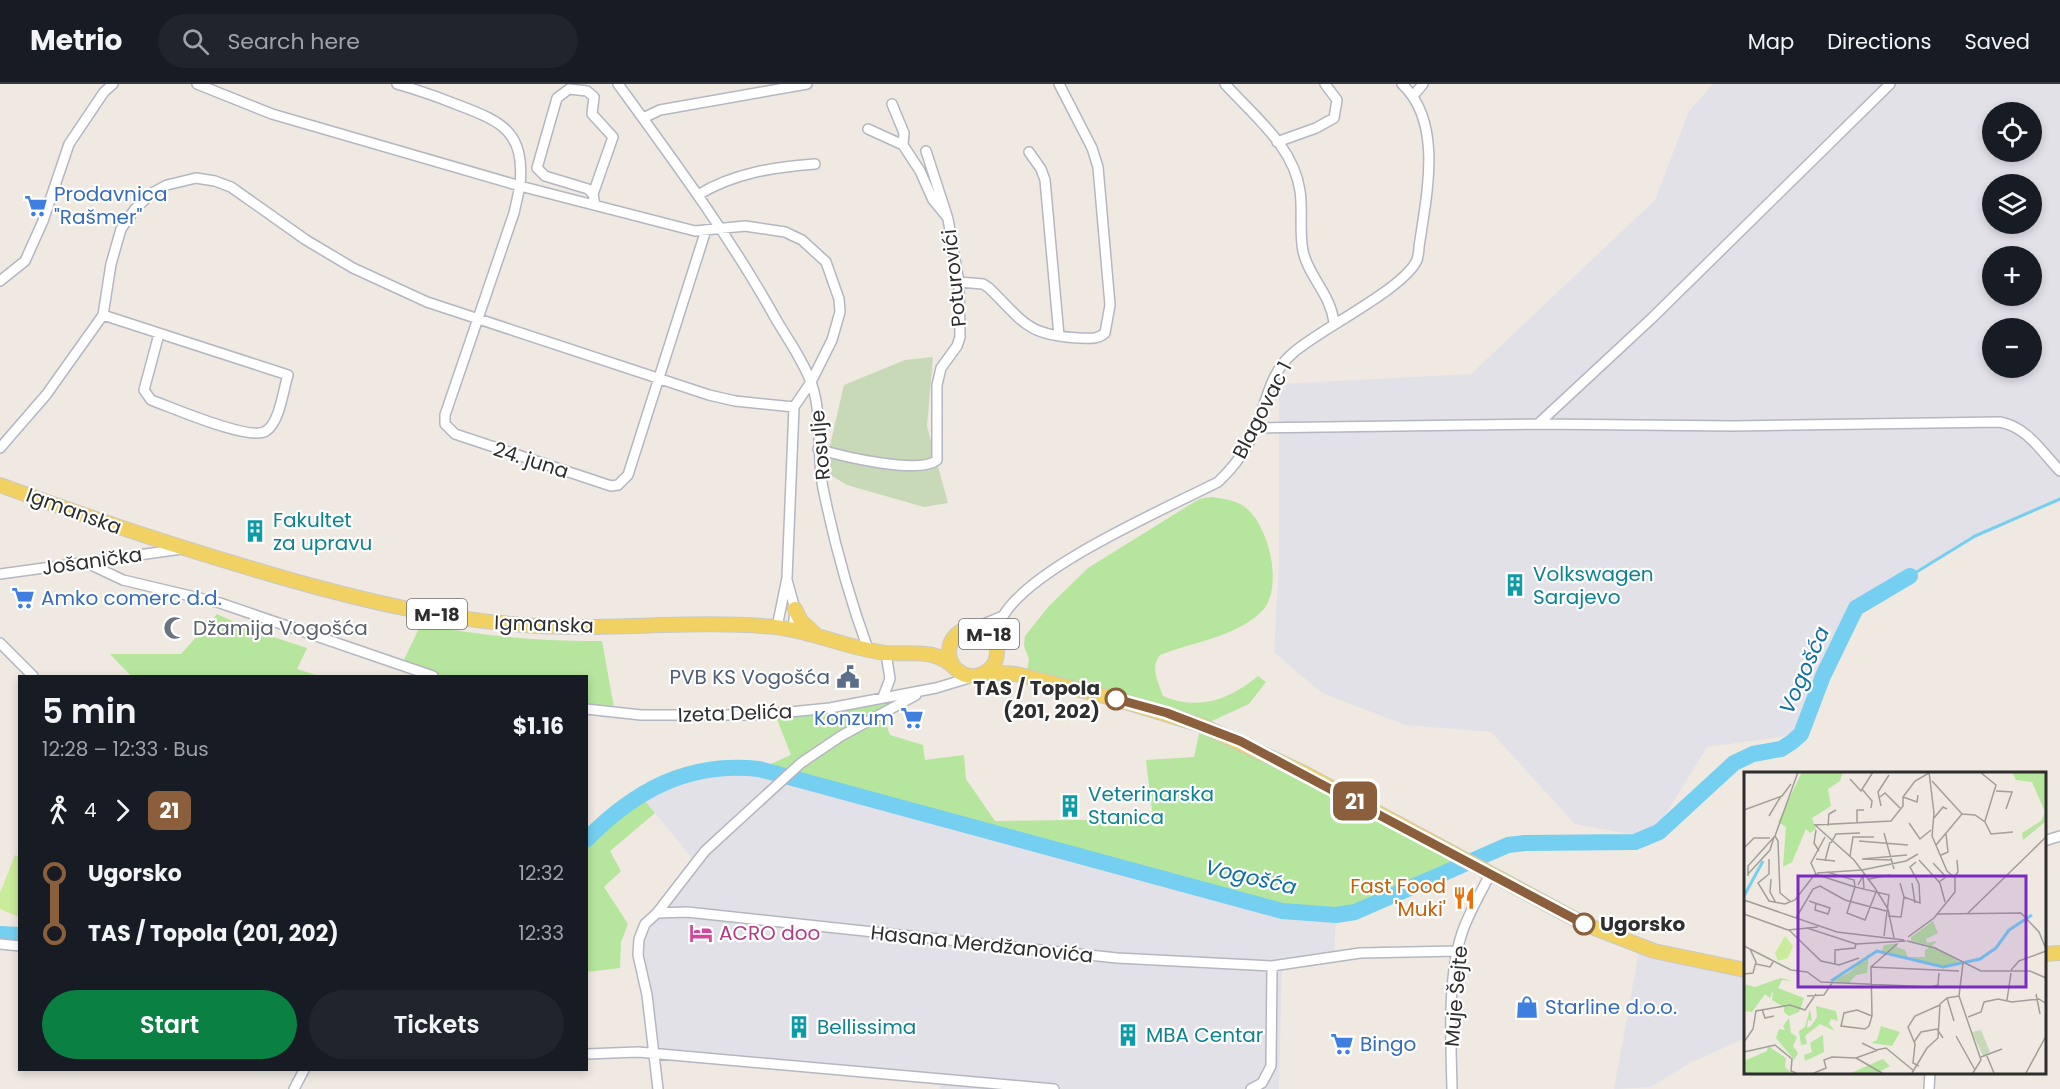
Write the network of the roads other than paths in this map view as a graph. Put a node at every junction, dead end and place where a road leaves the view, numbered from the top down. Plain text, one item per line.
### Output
1 (113, 84) edge
2 (197, 84) edge
3 (397, 84) edge
4 (618, 84) edge
5 (807, 84) edge
6 (1059, 84) edge
7 (1225, 84) edge
8 (1325, 84) edge
9 (1402, 84) edge
10 (1423, 84) edge
11 (1890, 84) edge
12 (1413, 96) junction
13 (892, 104) dead end
14 (643, 118) junction
15 (868, 129) dead end
16 (1277, 142) junction
17 (903, 145) junction
18 (926, 151) dead end
19 (1029, 152) dead end
20 (815, 164) dead end
21 (520, 186) junction
22 (593, 194) junction
23 (698, 195) junction
24 (595, 205) junction
25 (948, 219) junction
26 (719, 228) junction
27 (706, 230) junction
28 (0, 281) edge
29 (958, 282) junction
30 (103, 315) junction
31 (478, 318) junction
32 (1334, 322) junction
33 (159, 334) junction
34 (1059, 336) junction
35 (660, 379) junction
36 (811, 382) junction
37 (794, 406) junction
38 (1538, 424) junction
39 (1256, 428) junction
40 (0, 448) edge
41 (818, 449) junction
42 (2060, 471) edge
43 (0, 485) edge
44 (184, 549) junction
45 (85, 562) junction
46 (0, 574) edge
47 (787, 578) junction
48 (795, 609) junction
49 (1003, 616) junction
50 (777, 627) junction
51 (974, 628) junction
52 (793, 630) junction
53 (817, 635) junction
54 (954, 636) junction
55 (0, 643) edge
56 (868, 649) junction
57 (996, 649) junction
58 (925, 652) junction
59 (886, 653) junction
60 (956, 669) junction
61 (982, 673) junction
62 (1016, 674) junction
63 (32, 675) edge
64 (430, 675) edge
65 (950, 684) junction
66 (923, 691) junction
67 (884, 697) junction
68 (588, 709) edge
69 (2060, 836) edge
70 (2045, 840) edge
71 (1490, 874) junction
72 (657, 913) junction
73 (0, 944) edge
74 (18, 946) edge
75 (1458, 951) junction
76 (2060, 953) edge
77 (2045, 954) edge
78 (1272, 966) junction
79 (1744, 970) edge
80 (588, 1054) edge
81 (655, 1055) junction
82 (303, 1071) edge
83 (1930, 1074) edge
84 (294, 1089) edge
85 (658, 1089) edge
86 (1054, 1089) edge
87 (1251, 1089) edge
88 (1452, 1089) edge
89 (1929, 1089) edge

1 - 28 street
2 - 21 street
3 - 21 street, 24. juna
4 - 14 street, Rosulje
5 - 14 street
6 - 34 street
7 - 16 street
8 - 16 street
9 - 12 street, Blagovac 1
10 - 12 street
11 - 38 street
12 - 32 street, Blagovac 1
13 - 17 street
14 - 23 street, Rosulje
15 - 17 street
16 - 32 street
17 - 25 street
18 - 25 street, Poturovići
19 - 34 street
20 - 23 street
21 - 24 street
21 - 31 street, 24. juna
22 - 22 street
22 - 24 street
23 - 26 street, Rosulje
24 - 27 street
25 - 29 street, Poturovići
26 - 27 street
26 - 36 street, Rosulje
26 - 36 street
27 - 35 street
29 - 34 street
29 - 41 street, Poturovići
30 - 31 street
30 - 33 street
30 - 40 street
31 - 35 street
31 - 35 street, 24. juna
32 - 39 street, Blagovac 1
33 - 33 street
35 - 37 street
36 - 37 street
36 - 41 street, Rosulje
37 - 47 street
38 - 39 street
38 - 42 street
39 - 49 street, Blagovac 1
41 - 56 street, Rosulje
43 - 44 main road, Igmanska / M-18
44 - 45 street, Jošanička
44 - 50 main road, Igmanska / M-18
45 - 46 street, Jošanička
45 - 64 street
47 - 48 street
47 - 50 street
48 - 52 street
48 - 53 main road
49 - 51 street
49 - 57 street, Blagovac 1
50 - 52 main road, Igmanska / M-18
51 - 54 main road, M-18
51 - 57 main road, M-18
52 - 53 main road, Igmanska / M-18
53 - 56 main road, Igmanska / M-18
54 - 58 main road, Igmanska / M-18
54 - 60 main road, M-18
55 - 63 street
56 - 59 main road, Igmanska / M-18
57 - 61 main road, M-18
57 - 62 main road, M-18
58 - 59 main road, Igmanska / M-18
58 - 60 main road, Igmanska / M-18
59 - 67 street
60 - 61 main road, M-18
60 - 65 street
61 - 62 main road, M-18
61 - 65 street, Izeta Delića
62 - 71 main road, M-18
65 - 66 street, Izeta Delića
66 - 67 street, Izeta Delića
66 - 72 street
67 - 68 street, Izeta Delića
69 - 70 street
71 - 75 street, Muje Šejte
71 - 79 main road, M-18
72 - 78 street, Hasana Merdžanovića
72 - 81 street
73 - 74 street
75 - 78 street, Hasana Merdžanovića
75 - 88 street, Muje Šejte
76 - 77 main road
78 - 87 street
80 - 81 street
81 - 85 street
81 - 86 street
82 - 84 street
83 - 89 street

